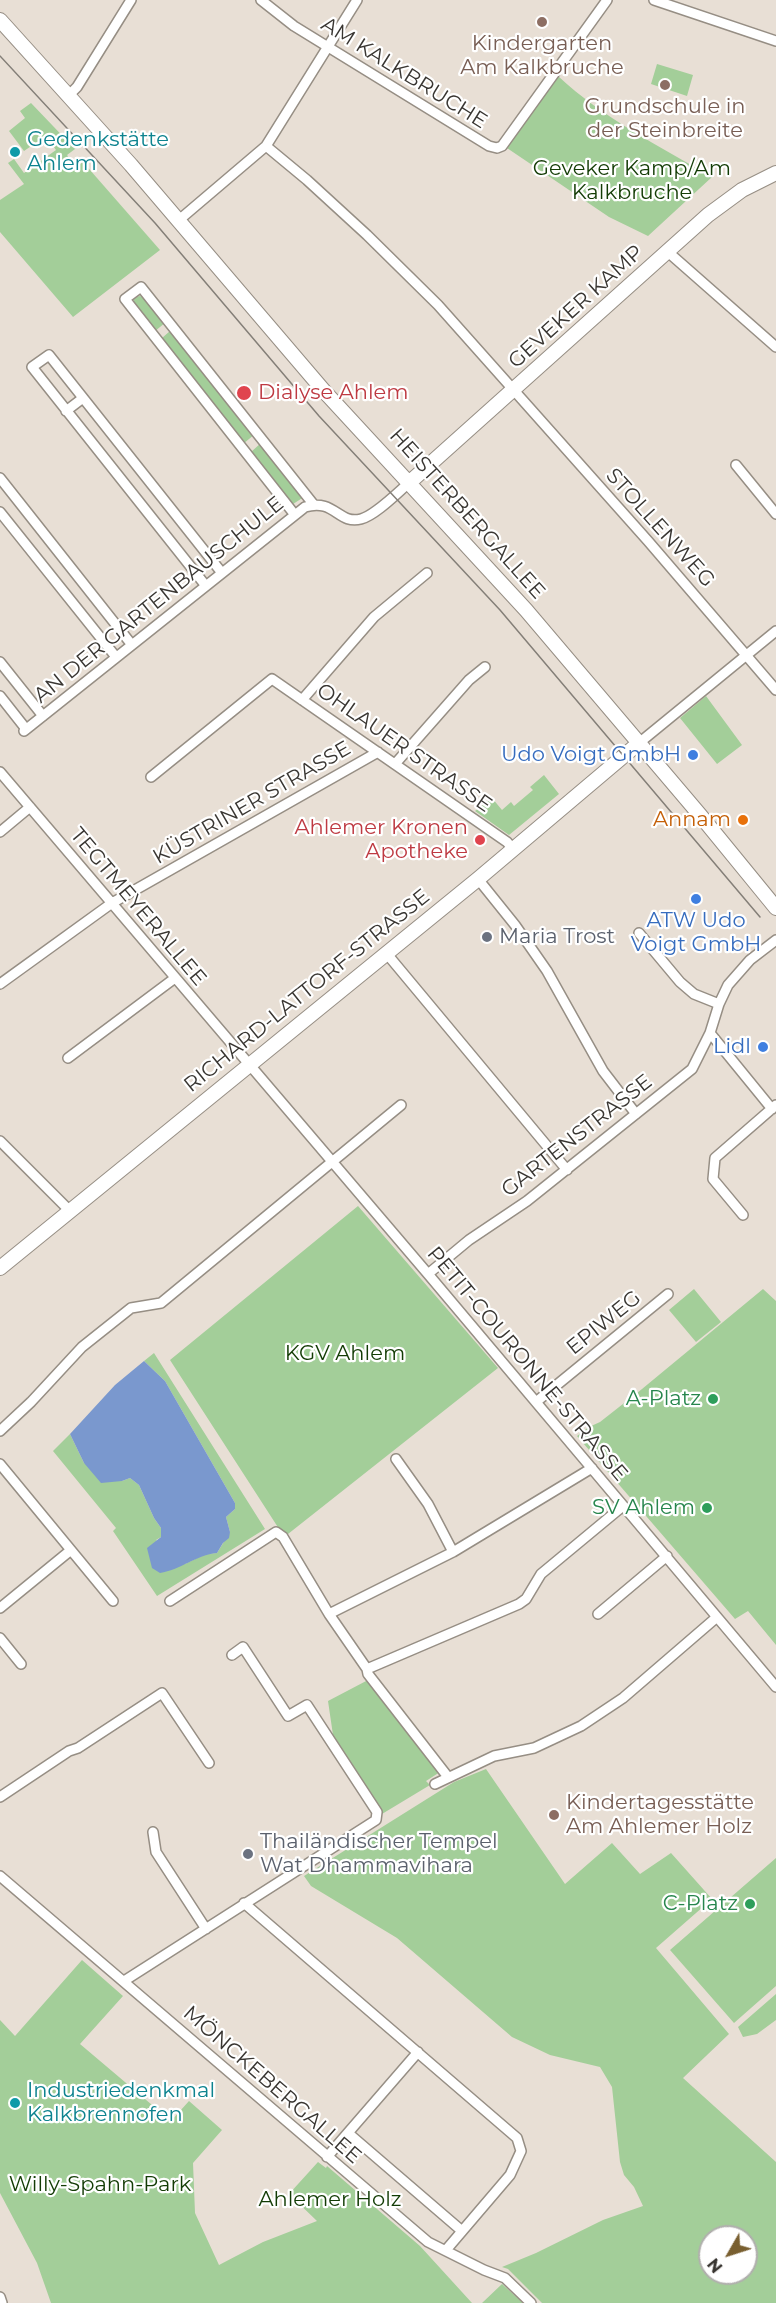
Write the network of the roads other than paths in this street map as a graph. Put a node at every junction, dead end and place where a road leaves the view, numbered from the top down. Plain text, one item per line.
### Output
1 (130, 0) edge
2 (261, 0) edge
3 (357, 0) edge
4 (607, 0) edge
5 (654, 0) edge
6 (0, 20) edge
7 (776, 41) edge
8 (328, 47) junction
9 (68, 96) junction
10 (266, 146) junction
11 (776, 173) edge
12 (179, 220) junction
13 (668, 252) junction
14 (172, 326) junction
15 (156, 339) junction
16 (774, 342) edge
17 (514, 392) junction
18 (83, 398) junction
19 (66, 411) junction
20 (261, 438) junction
21 (245, 451) junction
22 (736, 465) dead end
23 (0, 478) edge
24 (410, 482) junction
25 (314, 504) junction
26 (172, 510) junction
27 (0, 512) edge
28 (776, 514) edge
29 (295, 515) junction
30 (156, 523) junction
31 (222, 573) junction
32 (427, 573) dead end
33 (81, 581) junction
34 (206, 586) junction
35 (65, 594) junction
36 (776, 631) edge
37 (132, 645) junction
38 (747, 655) junction
39 (116, 657) junction
40 (0, 662) edge
41 (485, 667) dead end
42 (776, 690) edge
43 (0, 696) edge
44 (302, 700) junction
45 (43, 716) junction
46 (639, 743) junction
47 (378, 752) junction
48 (395, 764) junction
49 (0, 772) edge
50 (151, 777) dead end
51 (30, 807) junction
52 (0, 832) edge
53 (513, 849) junction
54 (478, 879) junction
55 (112, 903) junction
56 (776, 908) edge
57 (639, 933) dead end
58 (776, 940) edge
59 (387, 954) junction
60 (176, 978) junction
61 (0, 984) edge
62 (719, 1004) junction
63 (710, 1033) junction
64 (68, 1058) dead end
65 (249, 1065) junction
66 (401, 1105) dead end
67 (774, 1107) edge
68 (636, 1114) junction
69 (0, 1141) edge
70 (333, 1162) junction
71 (567, 1170) junction
72 (70, 1211) junction
73 (743, 1215) dead end
74 (0, 1268) edge
75 (428, 1274) junction
76 (668, 1294) dead end
77 (536, 1402) junction
78 (0, 1431) edge
79 (396, 1459) dead end
80 (0, 1464) edge
81 (591, 1468) junction
82 (623, 1506) junction
83 (71, 1550) junction
84 (453, 1552) junction
85 (667, 1556) junction
86 (113, 1601) dead end
87 (170, 1601) dead end
88 (0, 1608) edge
89 (329, 1614) junction
90 (598, 1614) dead end
91 (717, 1617) junction
92 (0, 1638) edge
93 (232, 1655) dead end
94 (21, 1664) dead end
95 (367, 1669) junction
96 (776, 1687) edge
97 (209, 1763) dead end
98 (448, 1777) junction
99 (435, 1784) dead end
100 (0, 1797) edge
101 (153, 1832) dead end
102 (0, 1876) edge
103 (244, 1903) junction
104 (206, 1929) junction
105 (124, 1981) junction
106 (418, 2052) junction
107 (348, 2133) junction
108 (327, 2157) junction
109 (462, 2231) junction
110 (446, 2250) junction
111 (531, 2303) edge

1 - 9 street
2 - 8 street, AM KALKBRUCHE
3 - 8 street
4 - 8 street, AM KALKBRUCHE
5 - 7 street
6 - 9 street, HEISTERBERGALLEE
8 - 10 street
9 - 12 street, HEISTERBERGALLEE
10 - 12 street
10 - 17 street, STOLLENWEG
11 - 13 street, GEVEKER KAMP
12 - 24 street, HEISTERBERGALLEE
13 - 16 street
13 - 17 street, GEVEKER KAMP
14 - 15 street
14 - 15 street
14 - 20 street
15 - 21 street
17 - 24 street, GEVEKER KAMP
17 - 38 street, STOLLENWEG
18 - 19 street
18 - 19 street
18 - 26 street
19 - 30 street
20 - 21 street
20 - 25 street
21 - 29 street
22 - 28 street
23 - 33 street
24 - 25 street, AN DER GARTENBAUSCHULE
24 - 46 street, HEISTERBERGALLEE
25 - 29 street, AN DER GARTENBAUSCHULE
26 - 30 street
26 - 31 street
27 - 35 street
29 - 31 street, AN DER GARTENBAUSCHULE
30 - 34 street
31 - 34 street, AN DER GARTENBAUSCHULE
32 - 44 street
33 - 35 street
33 - 37 street
34 - 37 street, AN DER GARTENBAUSCHULE
35 - 39 street
36 - 38 street
37 - 39 street, AN DER GARTENBAUSCHULE
38 - 42 street, STOLLENWEG
38 - 46 street
39 - 45 street, AN DER GARTENBAUSCHULE
40 - 45 street
41 - 48 street
43 - 45 street, AN DER GARTENBAUSCHULE
44 - 47 street, OHLAUER STRASSE
44 - 50 street, OHLAUER STRASSE
46 - 53 street, RICHARD-LATTORF-STRASSE
46 - 56 street, HEISTERBERGALLEE
47 - 48 street, OHLAUER STRASSE
47 - 55 street, KÜSTRINER STRASSE
48 - 53 street, OHLAUER STRASSE
49 - 51 street, TEGTMEYERALLEE
51 - 52 street
51 - 55 street, TEGTMEYERALLEE
53 - 54 street, RICHARD-LATTORF-STRASSE
54 - 59 street, RICHARD-LATTORF-STRASSE
54 - 68 street
55 - 60 street, TEGTMEYERALLEE
55 - 61 street, KÜSTRINER STRASSE
57 - 62 street
58 - 62 street, GARTENSTRASSE
59 - 65 street, RICHARD-LATTORF-STRASSE
59 - 71 street
60 - 64 street
60 - 65 street, TEGTMEYERALLEE
62 - 63 street, GARTENSTRASSE
63 - 67 street
63 - 68 street, GARTENSTRASSE
65 - 70 street, PETIT-COURONNE-STRASSE
65 - 72 street, RICHARD-LATTORF-STRASSE
66 - 70 street
67 - 73 street
68 - 71 street, GARTENSTRASSE
69 - 72 street
70 - 75 street, PETIT-COURONNE-STRASSE
70 - 78 street
71 - 75 street, GARTENSTRASSE
72 - 74 street, RICHARD-LATTORF-STRASSE
75 - 77 street, PETIT-COURONNE-STRASSE
76 - 77 street, EPIWEG
77 - 81 street, PETIT-COURONNE-STRASSE
79 - 84 street
80 - 83 street
81 - 82 street, PETIT-COURONNE-STRASSE
81 - 84 street
82 - 85 street, PETIT-COURONNE-STRASSE
82 - 95 street
83 - 86 street
83 - 88 street
84 - 89 street
85 - 90 street
85 - 91 street, PETIT-COURONNE-STRASSE
87 - 89 street
89 - 95 street
91 - 96 street, PETIT-COURONNE-STRASSE
91 - 98 street
92 - 94 street
93 - 103 street
95 - 98 street
97 - 100 street
98 - 99 street
101 - 104 street
102 - 105 street, MÖNCKEBERGALLEE
103 - 104 street
103 - 106 street
104 - 105 street
105 - 108 street, MÖNCKEBERGALLEE
106 - 107 street
106 - 109 street
107 - 108 street
107 - 109 street, MÖNCKEBERGALLEE
108 - 110 street, MÖNCKEBERGALLEE
109 - 110 street
110 - 111 street, MÖNCKEBERGALLEE

